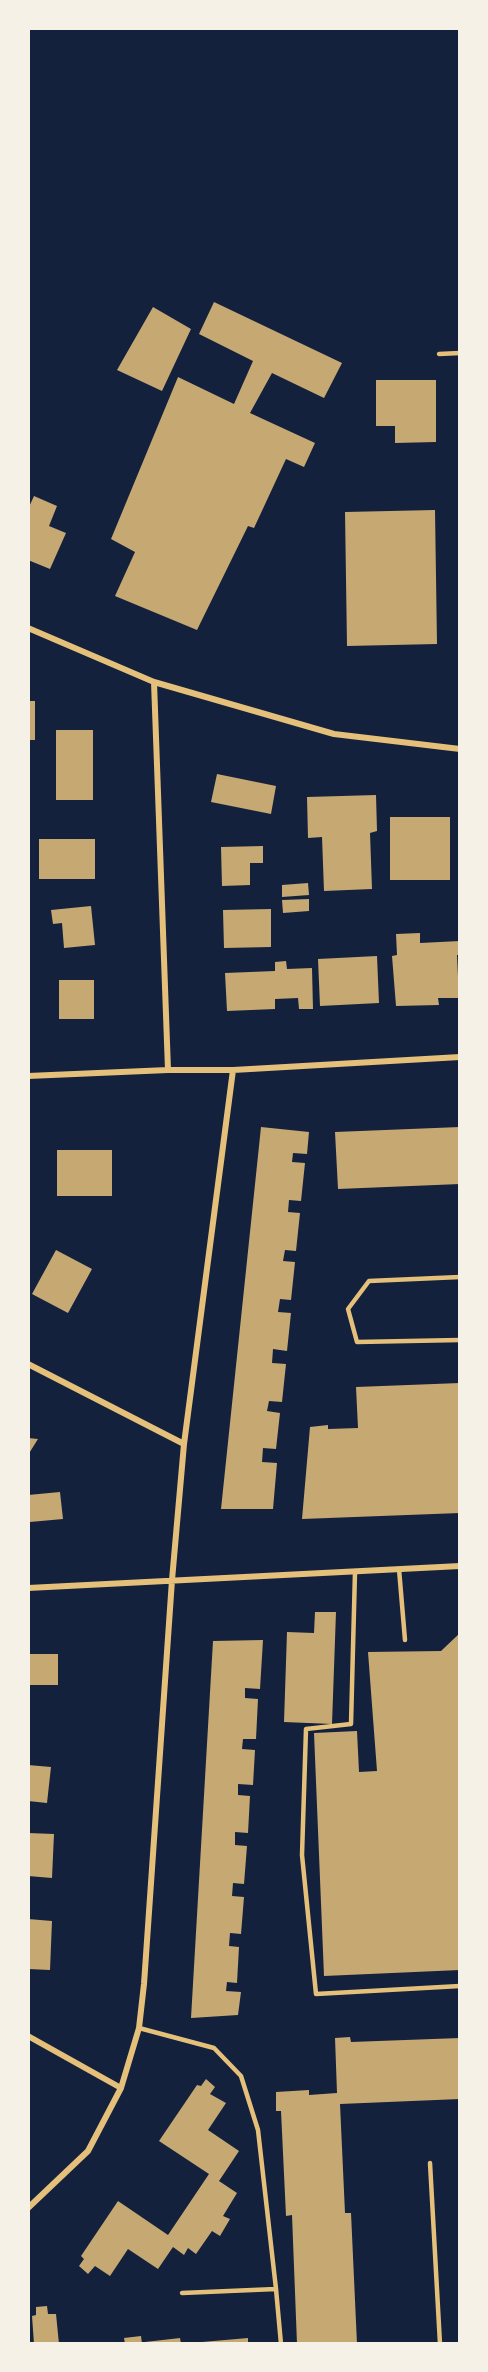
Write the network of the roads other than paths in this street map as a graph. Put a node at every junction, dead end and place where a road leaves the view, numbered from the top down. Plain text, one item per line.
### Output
1 (459, 353) edge
2 (439, 354) dead end
3 (28, 628) edge
4 (154, 682) junction
5 (459, 749) edge
6 (459, 1057) edge
7 (168, 1070) junction
8 (233, 1070) junction
9 (28, 1076) edge
10 (459, 1277) edge
11 (459, 1340) edge
12 (28, 1364) edge
13 (184, 1444) junction
14 (459, 1566) edge
15 (399, 1569) junction
16 (355, 1572) junction
17 (172, 1580) junction
18 (28, 1588) edge
19 (405, 1640) dead end
20 (459, 1986) edge
21 (139, 2028) junction
22 (28, 2036) edge
23 (121, 2088) junction
24 (429, 2163) dead end
25 (28, 2208) edge
26 (276, 2289) junction
27 (182, 2293) dead end
28 (280, 2343) edge
29 (440, 2343) edge

1 - 2 lane
3 - 4 street
4 - 5 street
4 - 7 street
6 - 8 street
7 - 8 street
7 - 9 street
8 - 13 street
10 - 11 lane
12 - 13 street
13 - 17 street
14 - 15 street
15 - 16 street
15 - 19 lane
16 - 17 street
16 - 20 lane
17 - 18 street
17 - 21 street
21 - 23 street
21 - 26 lane
22 - 23 street
23 - 25 street
24 - 29 lane
26 - 27 lane
26 - 28 lane

